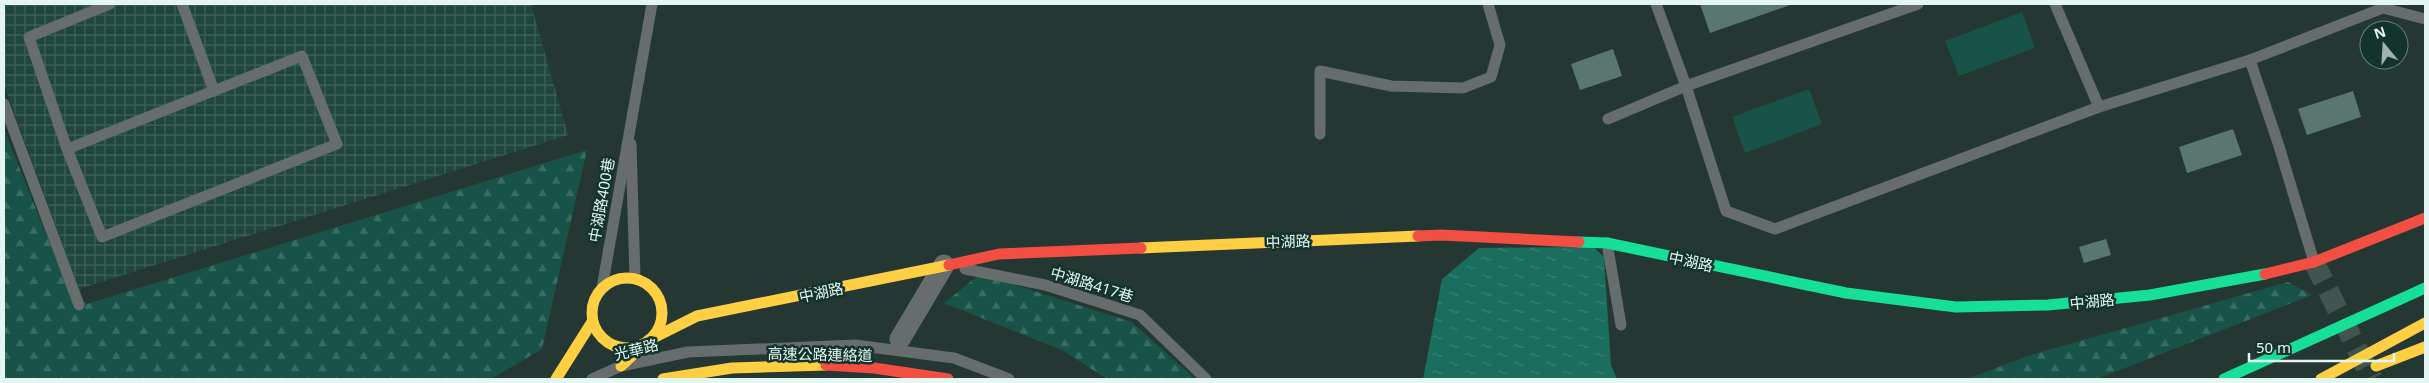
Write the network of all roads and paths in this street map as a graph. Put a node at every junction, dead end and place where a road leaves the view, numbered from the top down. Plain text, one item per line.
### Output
1 (110, 4) edge
2 (182, 4) edge
3 (652, 4) edge
4 (1488, 4) edge
5 (1656, 4) edge
6 (1918, 4) edge
7 (2055, 4) edge
8 (2425, 18) edge
9 (2250, 60) junction
10 (1686, 86) junction
11 (214, 91) junction
12 (4, 104) edge
13 (2099, 107) junction
14 (631, 118) junction
15 (1608, 119) dead end
16 (1320, 134) dead end
17 (67, 149) junction
18 (2425, 218) edge
19 (1607, 243) junction
20 (2314, 262) junction
21 (944, 265) junction
22 (635, 278) junction
23 (652, 287) junction
24 (602, 288) junction
25 (2425, 288) edge
26 (79, 305) dead end
27 (697, 316) junction
28 (592, 322) junction
29 (2425, 323) edge
30 (1621, 325) dead end
31 (900, 339) dead end
32 (649, 340) junction
33 (2425, 347) edge
34 (621, 366) junction
35 (2368, 371) dead end
36 (556, 379) edge
37 (592, 379) edge
38 (663, 379) edge
39 (948, 379) edge
40 (1009, 379) edge
41 (1206, 379) edge
42 (2224, 379) edge
43 (2320, 379) edge

1 - 17 lane
2 - 11 lane
3 - 14 lane, 中湖路400巷
4 - 16 lane
5 - 10 lane
6 - 10 lane
7 - 13 lane
8 - 9 lane
9 - 13 lane
9 - 20 lane
10 - 13 lane
10 - 15 lane
11 - 17 lane
11 - 17 lane
12 - 26 lane
14 - 22 lane, 中湖路400巷
14 - 24 lane, 中湖路400巷
18 - 20 main road, 中湖路
19 - 20 main road, 中湖路
19 - 21 main road, 中湖路
19 - 30 lane
21 - 27 main road, 中湖路
21 - 31 street
21 - 41 lane, 中湖路417巷
22 - 23 main road
22 - 24 main road
23 - 27 main road
23 - 32 main road
24 - 28 main road
25 - 42 main road
27 - 32 main road, 中湖路
28 - 32 main road
28 - 36 main road
29 - 43 main road
32 - 34 main road
33 - 35 main road
34 - 37 lane, 光華路
34 - 40 lane, 光華路
38 - 39 main road, 高速公路連絡道

